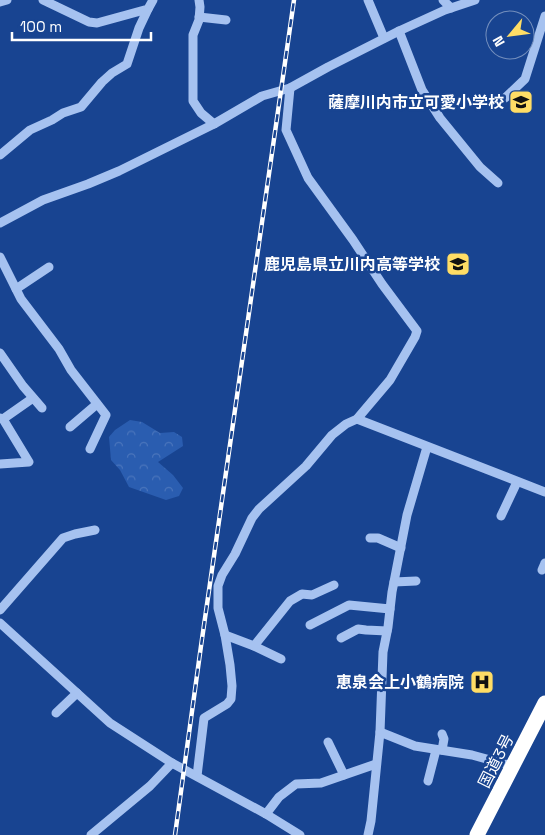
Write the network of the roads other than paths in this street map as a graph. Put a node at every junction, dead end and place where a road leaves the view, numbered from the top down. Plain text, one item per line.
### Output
1 (7, 0) edge
2 (43, 0) edge
3 (153, 0) edge
4 (199, 0) edge
5 (368, 0) edge
6 (443, 0) edge
7 (475, 0) edge
8 (0, 2) edge
9 (452, 8) junction
10 (148, 9) junction
11 (545, 16) edge
12 (199, 17) junction
13 (226, 20) dead end
14 (399, 31) junction
15 (384, 38) junction
16 (290, 88) junction
17 (505, 98) dead end
18 (214, 124) junction
19 (0, 155) edge
20 (498, 182) dead end
21 (0, 223) edge
22 (0, 257) edge
23 (49, 267) dead end
24 (16, 289) junction
25 (0, 353) edge
26 (33, 398) junction
27 (97, 404) junction
28 (42, 408) dead end
29 (2, 418) edge
30 (357, 419) junction
31 (70, 426) dead end
32 (427, 447) junction
33 (90, 449) dead end
34 (0, 464) edge
35 (517, 482) junction
36 (545, 492) edge
37 (500, 516) dead end
38 (95, 530) dead end
39 (370, 538) dead end
40 (401, 548) junction
41 (416, 581) dead end
42 (394, 582) junction
43 (334, 585) dead end
44 (390, 609) junction
45 (0, 610) edge
46 (0, 623) edge
47 (310, 625) dead end
48 (387, 631) junction
49 (225, 634) junction
50 (340, 638) dead end
51 (254, 646) junction
52 (281, 659) dead end
53 (77, 693) junction
54 (545, 703) edge
55 (56, 713) dead end
56 (380, 732) junction
57 (442, 734) dead end
58 (328, 742) dead end
59 (439, 750) junction
60 (173, 763) junction
61 (376, 764) junction
62 (512, 766) junction
63 (194, 774) junction
64 (344, 775) junction
65 (428, 781) dead end
66 (266, 814) junction
67 (91, 835) edge
68 (300, 835) edge
69 (368, 835) edge
70 (478, 835) edge

1 - 8 street
2 - 10 street
3 - 10 street
4 - 12 street
5 - 15 street
6 - 9 street
7 - 9 street
9 - 14 street
10 - 19 street
11 - 17 street
12 - 13 street
12 - 18 street
14 - 15 street
14 - 20 street
15 - 16 street
16 - 18 street
16 - 30 street
18 - 21 street
22 - 24 street
23 - 24 street
24 - 27 street
25 - 26 street
26 - 28 street
26 - 29 street
27 - 31 street
27 - 33 street
29 - 34 street
30 - 32 street
30 - 49 street
32 - 35 street
32 - 40 street
35 - 36 street
35 - 37 street
38 - 45 street
39 - 40 street
40 - 42 street
41 - 42 street
42 - 44 street
43 - 51 street
44 - 47 street
44 - 48 street
46 - 53 street
48 - 50 street
48 - 56 street
49 - 51 street
49 - 63 street
51 - 52 street
53 - 55 street
53 - 60 street
54 - 62 highway, 国道3号
56 - 59 street
56 - 61 street
57 - 59 street
58 - 64 street
59 - 62 street
59 - 65 street
60 - 63 street
60 - 67 street
61 - 64 street
61 - 69 street
62 - 70 highway, 国道3号
63 - 66 street
64 - 66 street
66 - 68 street

